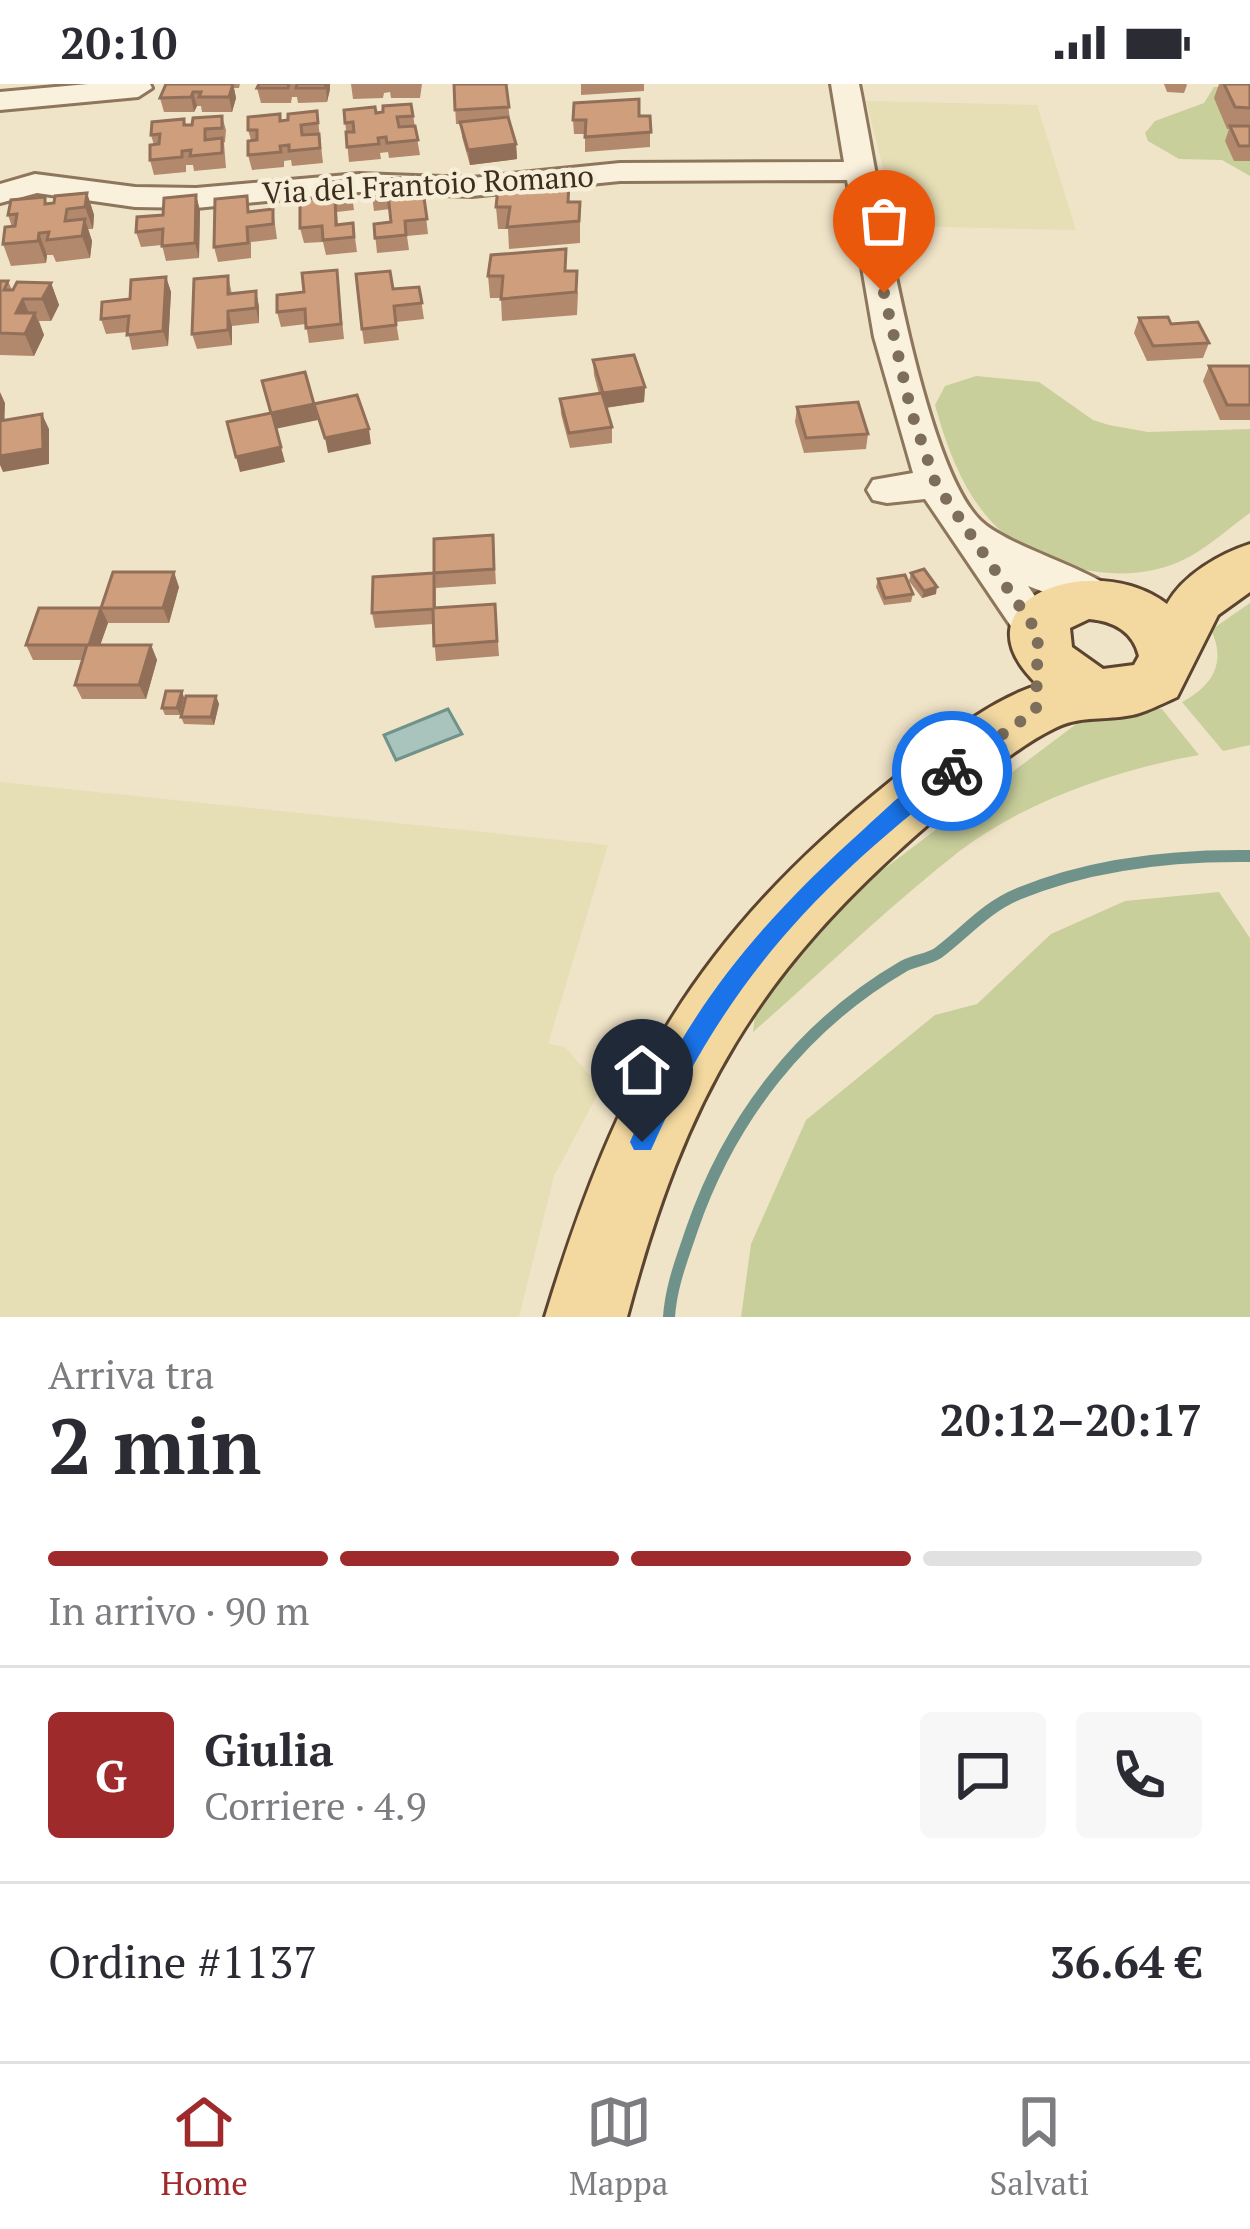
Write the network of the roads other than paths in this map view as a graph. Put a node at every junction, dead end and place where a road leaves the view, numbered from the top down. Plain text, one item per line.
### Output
1 (845, 84) edge
2 (138, 88) dead end
3 (0, 101) edge
4 (859, 171) junction
5 (0, 194) edge
6 (936, 484) junction
7 (887, 490) dead end
8 (970, 532) junction
9 (1250, 564) edge
10 (1108, 600) junction
11 (1197, 602) junction
12 (1168, 656) junction
13 (1053, 671) junction
14 (586, 1317) edge

1 - 4 street
2 - 3 street
4 - 5 street, Via del Frantoio Romano
4 - 6 street
6 - 7 street
6 - 8 street
8 - 10 street
8 - 13 street
9 - 11 main road
10 - 11 main road
10 - 12 main road
10 - 13 main road
11 - 12 main road
12 - 13 main road
13 - 14 main road

